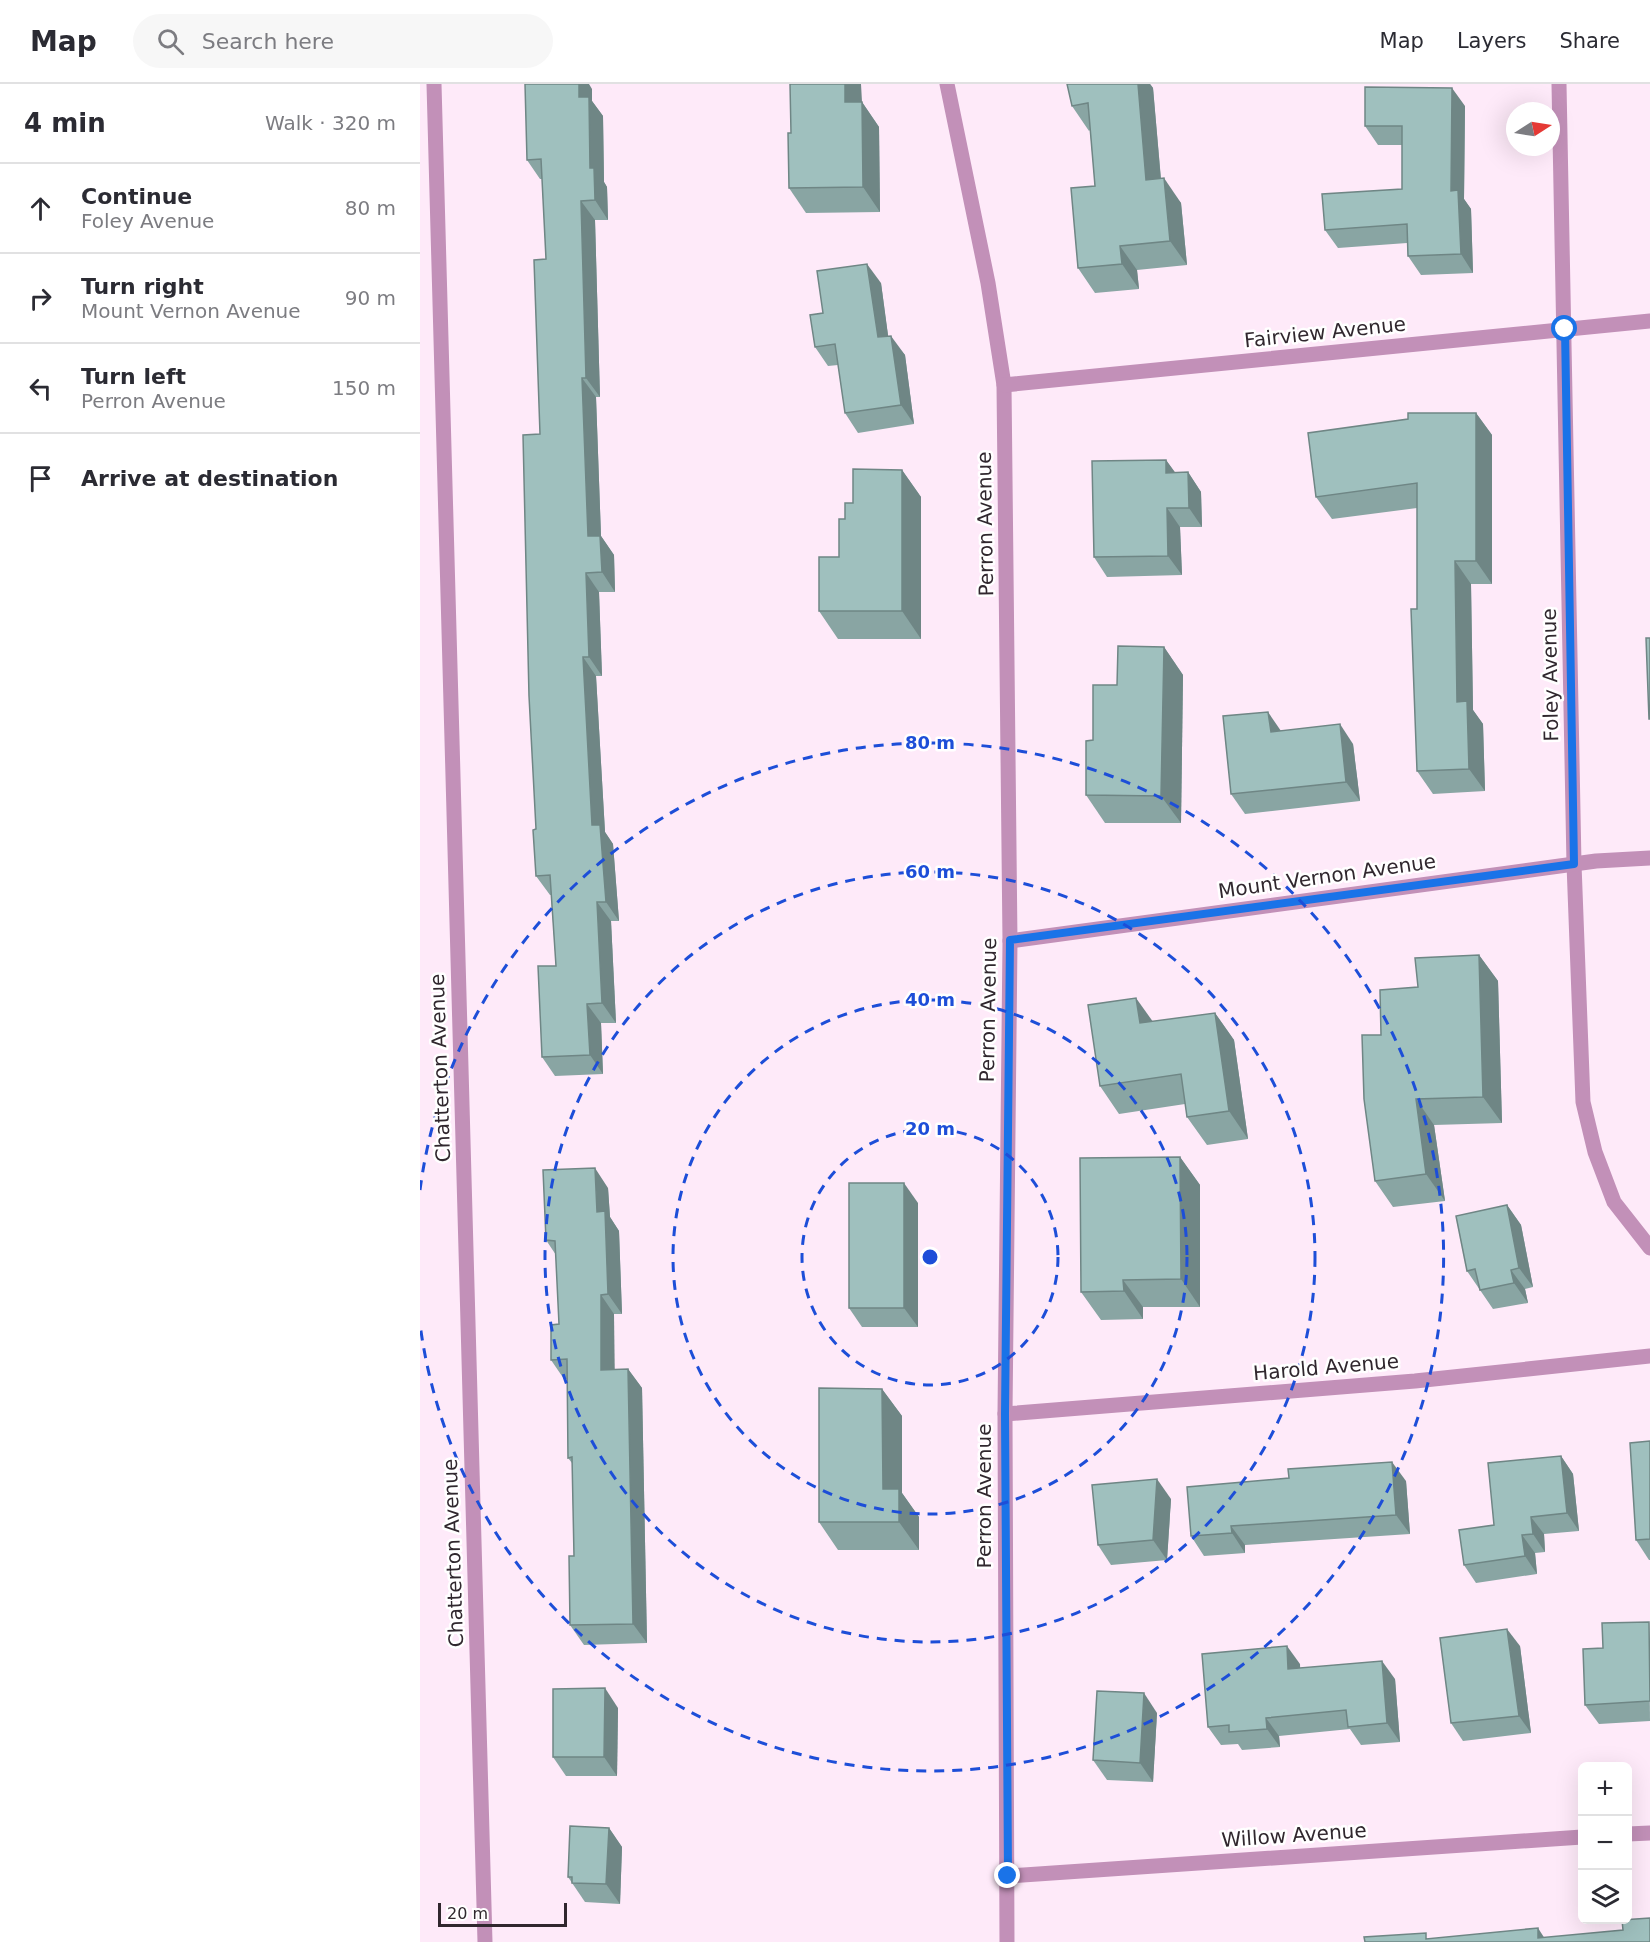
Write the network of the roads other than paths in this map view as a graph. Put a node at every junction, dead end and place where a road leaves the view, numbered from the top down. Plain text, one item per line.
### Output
1 (434, 84) edge
2 (947, 84) edge
3 (1559, 84) edge
4 (1650, 321) edge
5 (1565, 329) junction
6 (1004, 385) junction
7 (1650, 858) edge
8 (1574, 864) junction
9 (1010, 940) junction
10 (1650, 1248) edge
11 (1650, 1356) edge
12 (1005, 1414) junction
13 (1650, 1833) edge
14 (1632, 1834) edge
15 (1578, 1837) edge
16 (1008, 1876) junction
17 (485, 1942) edge
18 (1007, 1942) edge

1 - 17 street, Chatterton Avenue
2 - 6 street, Perron Avenue
3 - 5 street, Foley Avenue
4 - 5 street, Fairview Avenue
5 - 6 street, Fairview Avenue
5 - 8 street, Foley Avenue
6 - 9 street, Perron Avenue
7 - 8 street, Mount Vernon Avenue
8 - 9 street, Mount Vernon Avenue
8 - 10 street, Foley Avenue
9 - 12 street, Perron Avenue
11 - 12 street, Harold Avenue
12 - 16 street, Perron Avenue
13 - 14 street
15 - 16 street, Willow Avenue
16 - 18 street, Perron Avenue

